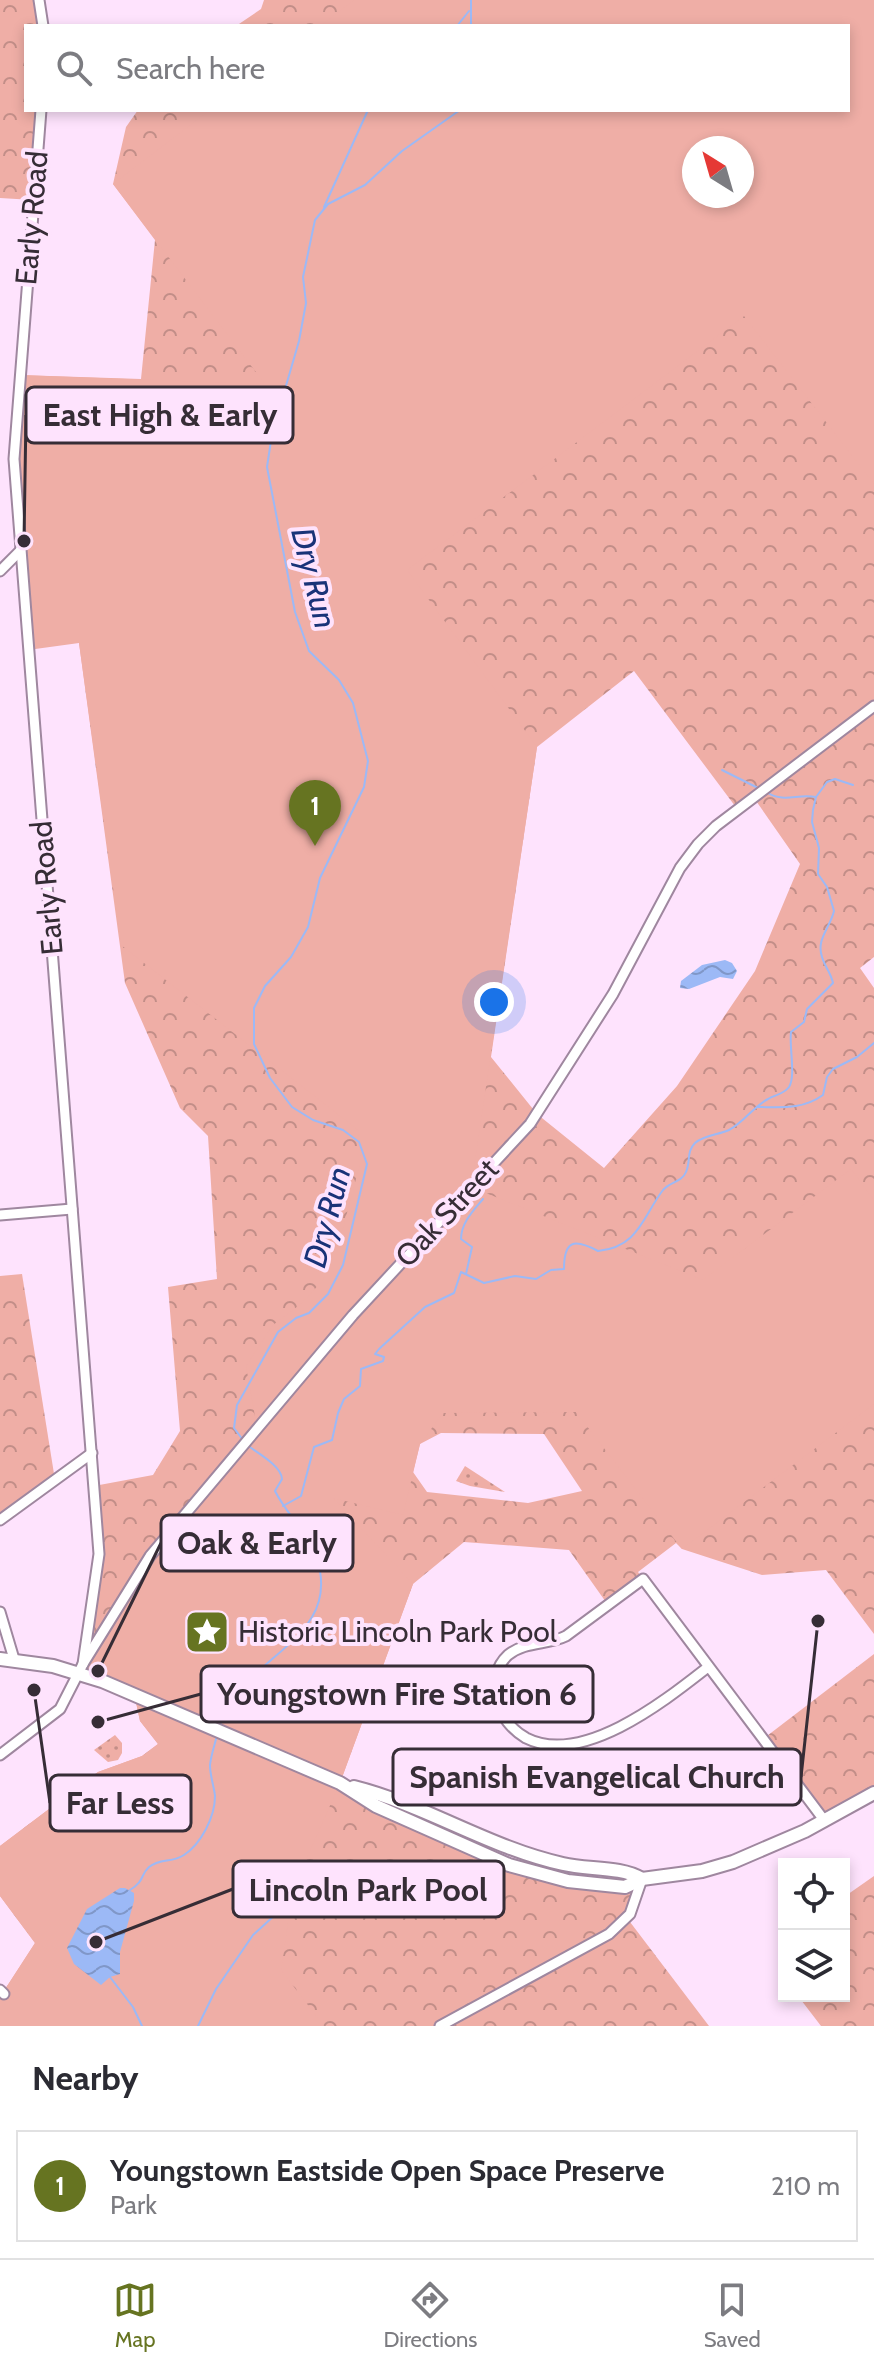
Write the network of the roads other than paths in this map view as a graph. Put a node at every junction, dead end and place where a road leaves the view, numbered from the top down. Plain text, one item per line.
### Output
1 (39, 0) edge
2 (43, 24) edge
3 (41, 112) edge
4 (20, 551) junction
5 (0, 571) edge
6 (874, 706) edge
7 (72, 1209) junction
8 (0, 1215) edge
9 (92, 1453) junction
10 (0, 1520) edge
11 (0, 1612) edge
12 (0, 1659) edge
13 (14, 1659) junction
14 (708, 1667) junction
15 (81, 1669) junction
16 (0, 1755) edge
17 (874, 1793) edge
18 (824, 1820) junction
19 (642, 1879) junction
20 (440, 2026) edge

1 - 2 street
3 - 4 street, Early Road
4 - 5 street
4 - 7 street, Early Road
6 - 15 street, Oak Street
7 - 8 street
7 - 9 street, Early Road
9 - 10 street
9 - 15 street, Early Road
11 - 13 street
12 - 13 highway
13 - 15 highway
14 - 14 street
14 - 18 street
15 - 16 street, Oak Street
15 - 19 highway
17 - 18 highway
18 - 19 highway
19 - 20 street

